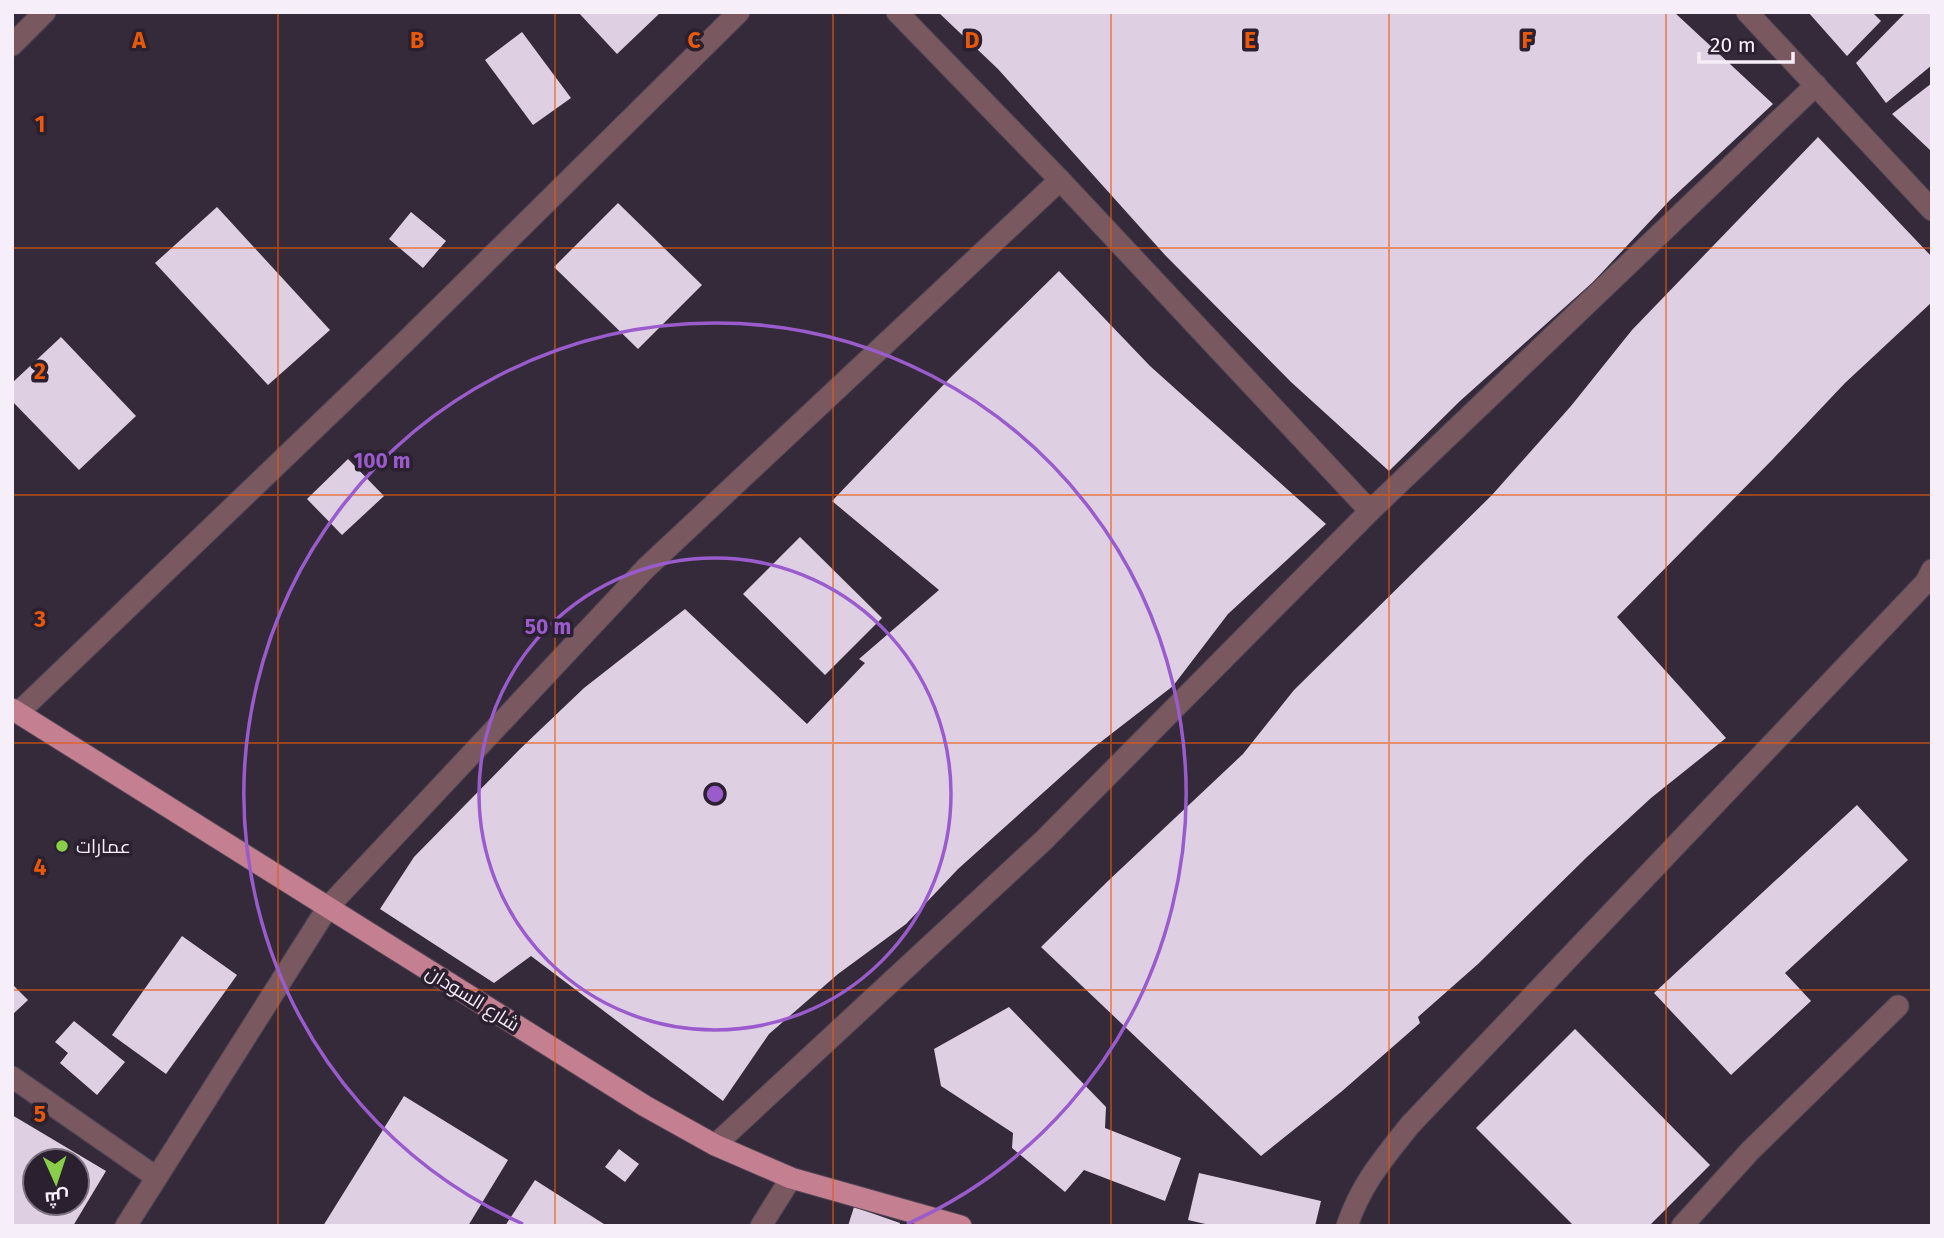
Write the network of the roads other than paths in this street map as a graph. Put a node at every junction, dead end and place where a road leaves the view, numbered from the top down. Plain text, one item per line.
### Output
1 (45, 12) edge
2 (739, 12) edge
3 (897, 12) edge
4 (1746, 12) edge
5 (12, 45) edge
6 (1816, 85) junction
7 (1060, 180) junction
8 (1932, 210) edge
9 (1370, 511) junction
10 (1932, 570) edge
11 (15, 711) edge
12 (328, 907) junction
13 (1898, 1006) dead end
14 (12, 1077) edge
15 (715, 1144) junction
16 (156, 1177) junction
17 (791, 1178) junction
18 (125, 1226) edge
19 (761, 1226) edge
20 (961, 1226) edge
21 (1347, 1226) edge
22 (1682, 1226) edge

1 - 5 street
2 - 11 street
3 - 7 street
4 - 6 street
6 - 8 street
6 - 9 street
7 - 9 street
7 - 12 street
9 - 15 street
10 - 21 street
11 - 12 main road, شارع السودان
12 - 15 main road, شارع السودان
12 - 16 street
13 - 22 street
14 - 16 street
15 - 17 main road, شارع السودان
16 - 18 street
17 - 19 street
17 - 20 main road, شارع السودان

